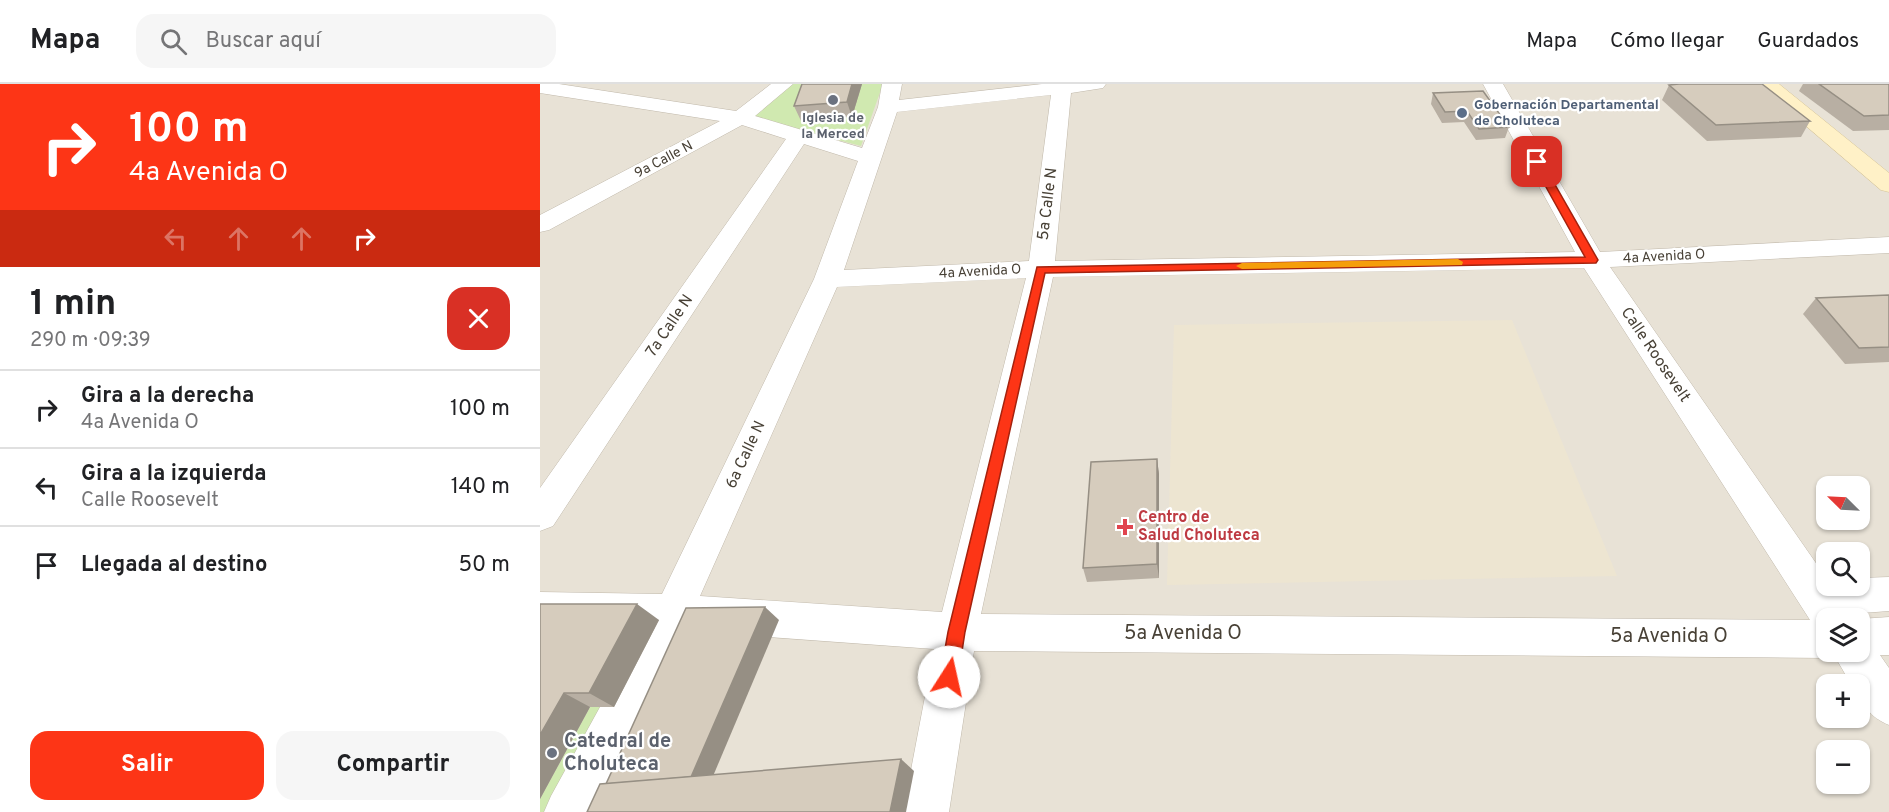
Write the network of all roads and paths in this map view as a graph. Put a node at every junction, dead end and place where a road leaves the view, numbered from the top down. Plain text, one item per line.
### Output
1 (783, 84) edge
2 (892, 84) edge
3 (1096, 84) edge
4 (1493, 84) edge
5 (1767, 84) edge
6 (540, 87) edge
7 (1062, 88) junction
8 (888, 108) junction
9 (740, 118) junction
10 (800, 136) junction
11 (869, 157) junction
12 (1889, 185) edge
13 (540, 225) edge
14 (1889, 245) edge
15 (1592, 260) junction
16 (1041, 269) junction
17 (827, 279) junction
18 (540, 516) edge
19 (1889, 594) edge
20 (1824, 608) edge
21 (540, 610) edge
22 (673, 612) junction
23 (957, 632) junction
24 (1889, 636) edge
25 (1870, 637) edge
26 (1816, 639) edge
27 (1860, 662) edge
28 (1889, 704) edge
29 (567, 812) edge
30 (926, 812) edge

1 - 9 street, 9a Calle N
2 - 8 street, 6a Calle N
3 - 7 street
4 - 15 street, Calle Roosevelt
5 - 12 main road
6 - 9 street
7 - 8 street
7 - 16 street, 5a Calle N
8 - 11 street, 6a Calle N
9 - 10 street
9 - 13 street, 9a Calle N
10 - 11 street
10 - 18 street, 7a Calle N
11 - 17 street, 6a Calle N
14 - 15 street, 4a Avenida O
15 - 16 street, 4a Avenida O
15 - 20 street, Calle Roosevelt
16 - 17 street, 4a Avenida O
16 - 23 street, 5a Calle N
17 - 22 street, 6a Calle N
19 - 20 street
21 - 22 street, 5a Avenida O
22 - 23 street, 5a Avenida O
22 - 29 street, 6a Calle N
23 - 26 street, 5a Avenida O
23 - 30 street, 5a Calle N
24 - 25 street
27 - 28 street

